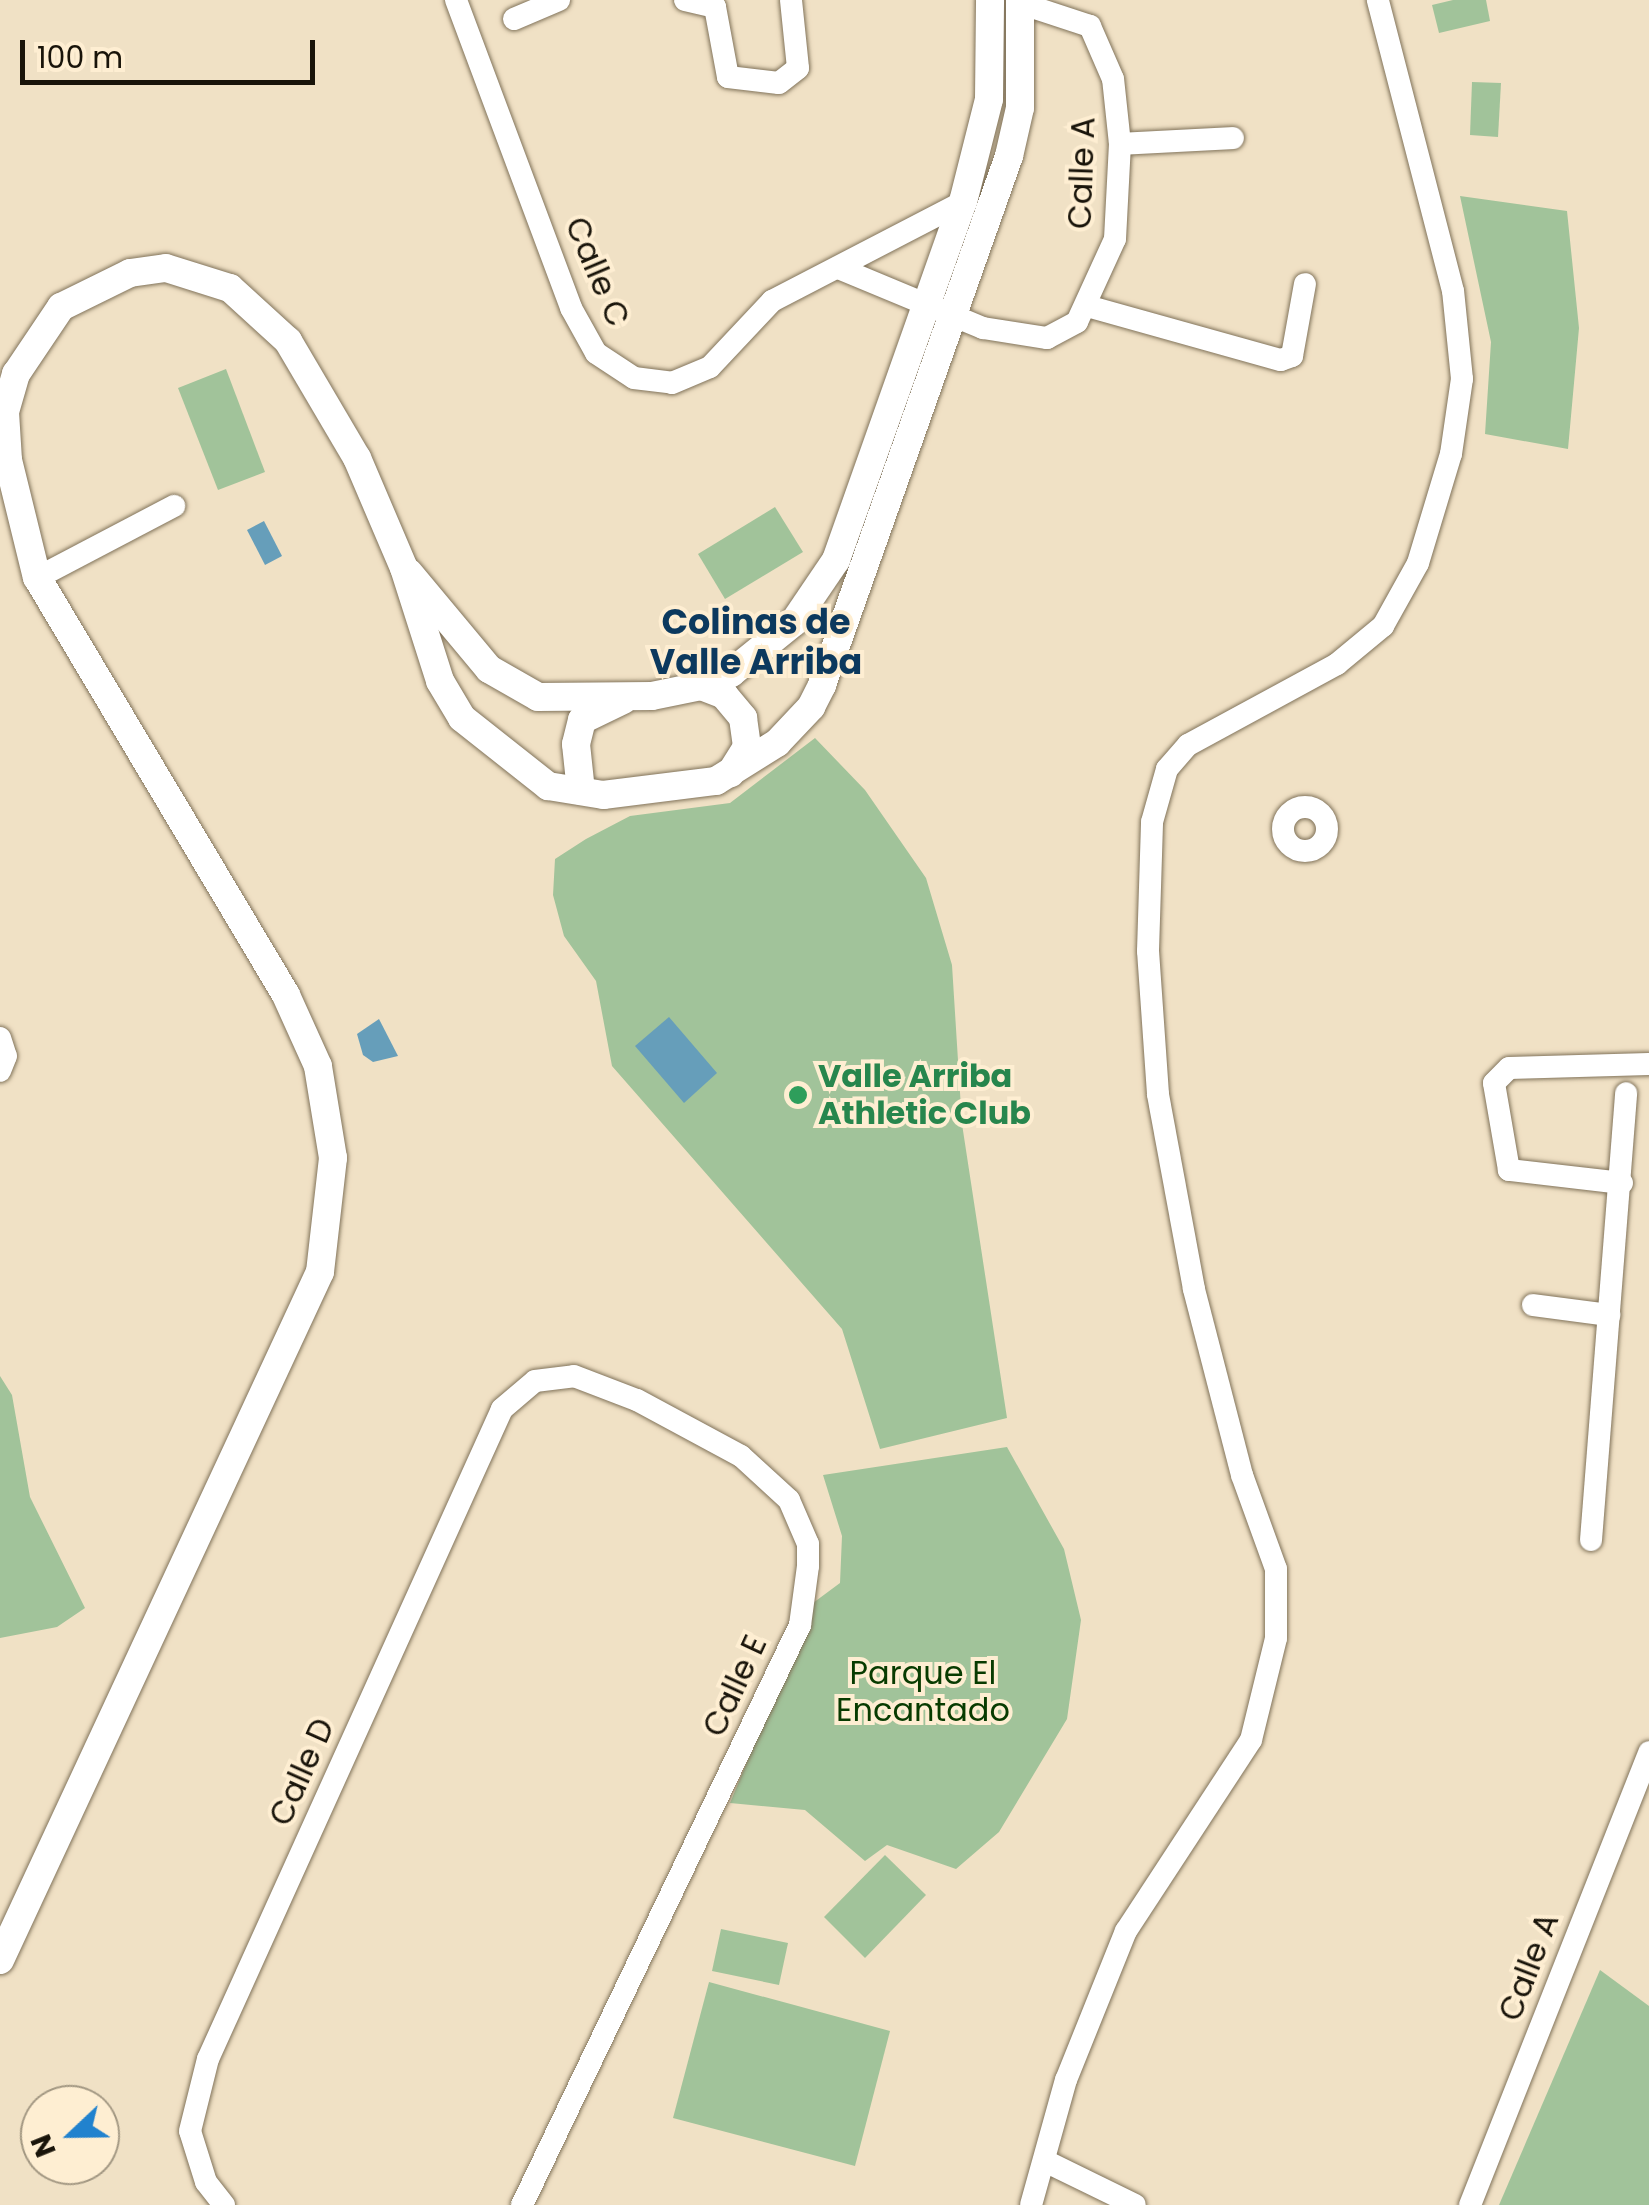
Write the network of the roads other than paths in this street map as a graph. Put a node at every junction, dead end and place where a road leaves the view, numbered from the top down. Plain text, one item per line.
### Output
1 (456, 0) edge
2 (559, 0) edge
3 (686, 0) edge
4 (791, 0) edge
5 (990, 0) edge
6 (1378, 0) edge
7 (1020, 2) edge
8 (514, 20) dead end
9 (1234, 138) dead end
10 (1120, 144) junction
11 (963, 202) junction
12 (841, 269) junction
13 (1305, 284) dead end
14 (924, 302) junction
15 (1087, 306) junction
16 (953, 313) junction
17 (174, 506) dead end
18 (404, 568) junction
19 (37, 578) junction
20 (701, 686) junction
21 (634, 696) junction
22 (730, 774) junction
23 (581, 791) junction
24 (0, 1038) edge
25 (1649, 1064) edge
26 (0, 1071) edge
27 (1626, 1093) dead end
28 (1622, 1184) junction
29 (1533, 1304) dead end
30 (1610, 1315) junction
31 (535, 1382) joint
32 (1591, 1540) dead end
33 (1649, 1752) edge
34 (0, 1960) edge
35 (550, 2157) junction
36 (1045, 2162) junction
37 (224, 2205) edge
38 (505, 2205) edge
39 (522, 2205) edge
40 (1031, 2205) edge
41 (1135, 2205) edge
42 (1470, 2205) edge

1 - 12 street, Calle C
2 - 8 street
3 - 4 street
5 - 11 street
6 - 36 street
7 - 10 street, Calle A
7 - 16 street
9 - 10 street
10 - 15 street, Calle A
11 - 12 street, Calle C
11 - 14 street
12 - 14 street
13 - 15 street
14 - 16 street
14 - 20 street
15 - 16 street, Calle A
16 - 22 street
17 - 19 street
18 - 19 street
18 - 21 street
18 - 23 street
19 - 34 street
20 - 21 street
20 - 22 street
21 - 23 street
22 - 23 street
24 - 26 street
25 - 28 street
27 - 28 street
28 - 30 street
29 - 30 street
30 - 32 street
31 - 35 street, Calle E
31 - 37 street, Calle D
33 - 42 street, Calle A
35 - 38 street, Calle E
35 - 39 street, Calle E
36 - 40 street
36 - 41 street

